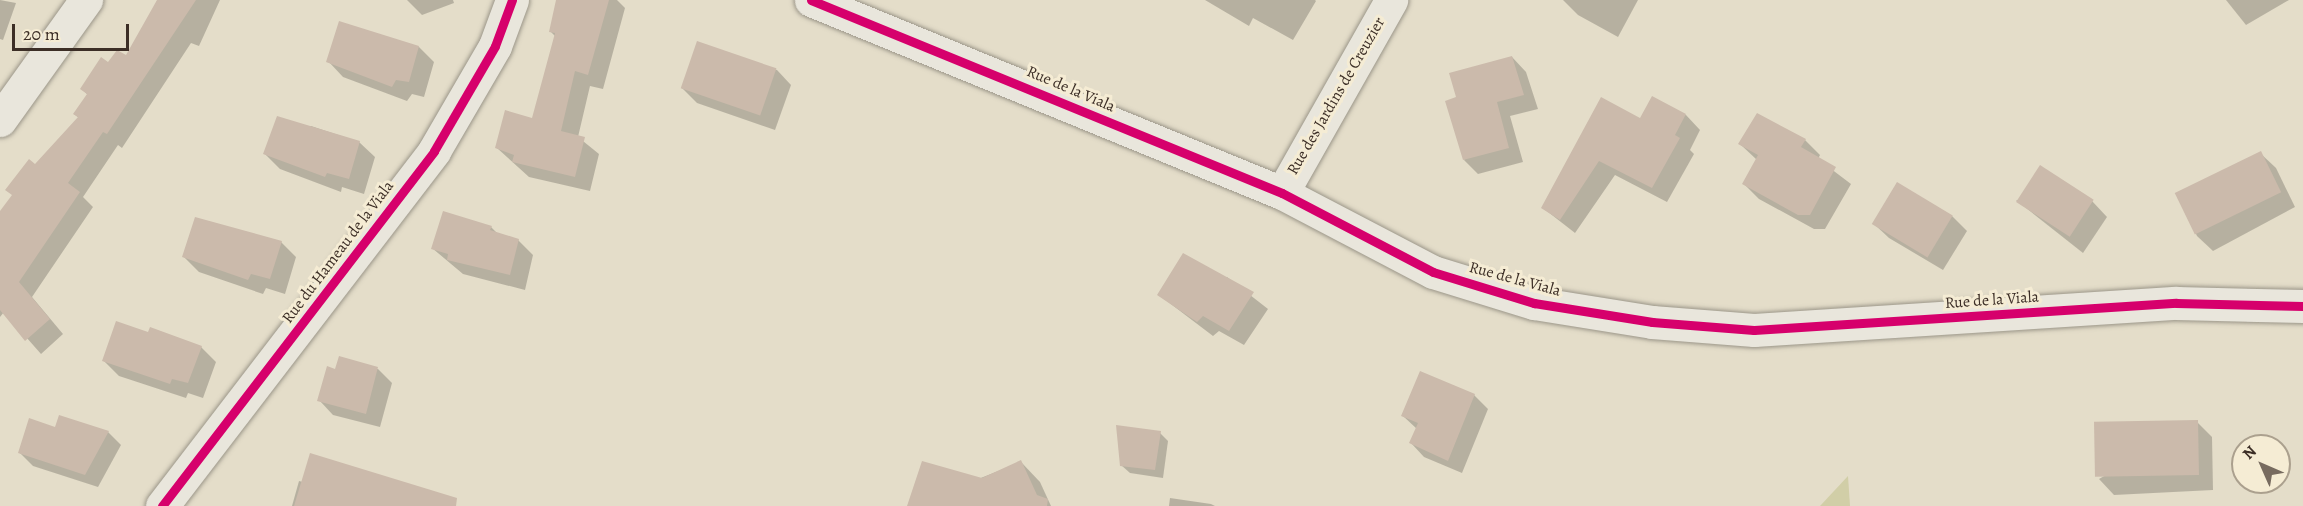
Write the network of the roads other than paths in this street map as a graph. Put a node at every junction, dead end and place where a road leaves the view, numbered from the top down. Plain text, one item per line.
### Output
1 (86, 0) edge
2 (512, 0) edge
3 (811, 0) edge
4 (1391, 0) edge
5 (0, 120) edge
6 (1282, 193) junction
7 (2303, 306) edge
8 (162, 506) edge

1 - 5 street
2 - 8 street, Rue du Hameau de la Viala
3 - 6 street, Rue de la Viala
4 - 6 street, Rue des Jardins de Creuzier
6 - 7 street, Rue de la Viala

